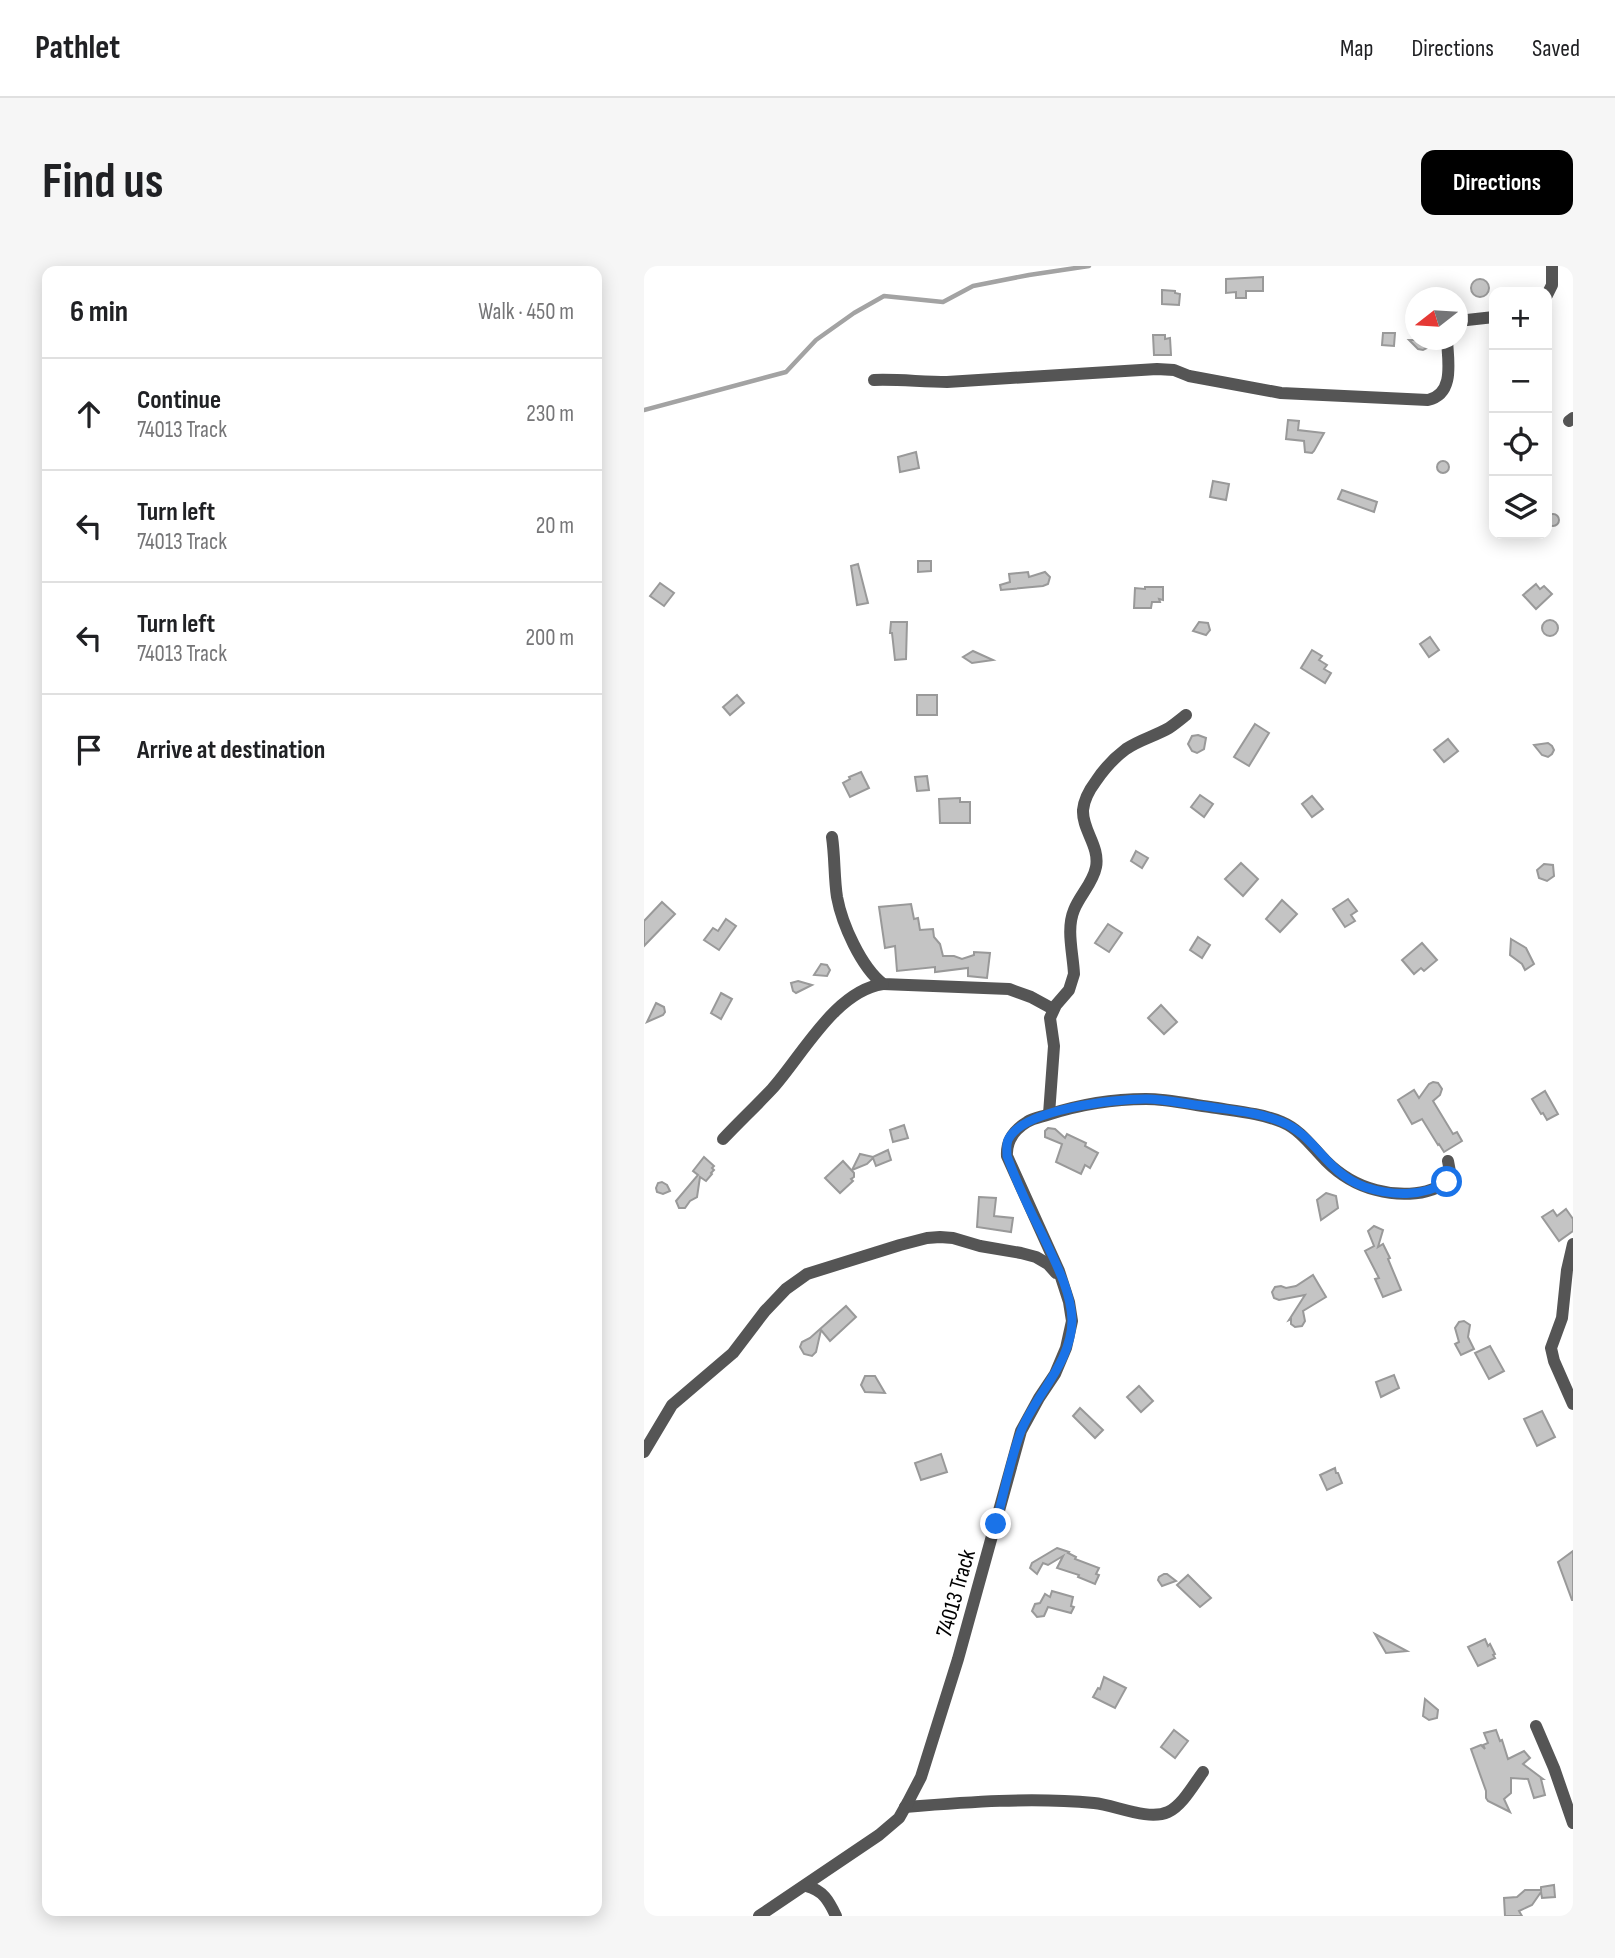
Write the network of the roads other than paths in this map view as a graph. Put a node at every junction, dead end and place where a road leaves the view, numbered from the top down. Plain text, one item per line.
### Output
1 (1552, 266) edge
2 (1551, 287) edge
3 (1489, 318) edge
4 (1468, 320) edge
5 (1447, 350) edge
6 (874, 380) dead end
7 (1186, 715) dead end
8 (832, 837) dead end
9 (883, 984) junction
10 (1053, 1009) junction
11 (1049, 1114) junction
12 (723, 1139) dead end
13 (1448, 1161) dead end
14 (1573, 1244) edge
15 (1061, 1279) junction
16 (1573, 1404) edge
17 (644, 1452) edge
18 (1536, 1726) dead end
19 (1203, 1772) dead end
20 (905, 1807) junction
21 (1573, 1823) edge
22 (806, 1886) junction
23 (759, 1916) edge
24 (836, 1916) edge

1 - 2 street
3 - 4 street
5 - 6 street
7 - 10 street
8 - 9 street
9 - 10 street
9 - 12 street
10 - 11 street
11 - 13 street, 74013 Track
11 - 15 street, 74013 Track
14 - 16 street
15 - 17 street
15 - 20 street, 74013 Track
18 - 21 street
19 - 20 street
20 - 22 street, 74013 Track
22 - 23 street, 74013 Track
22 - 24 street

